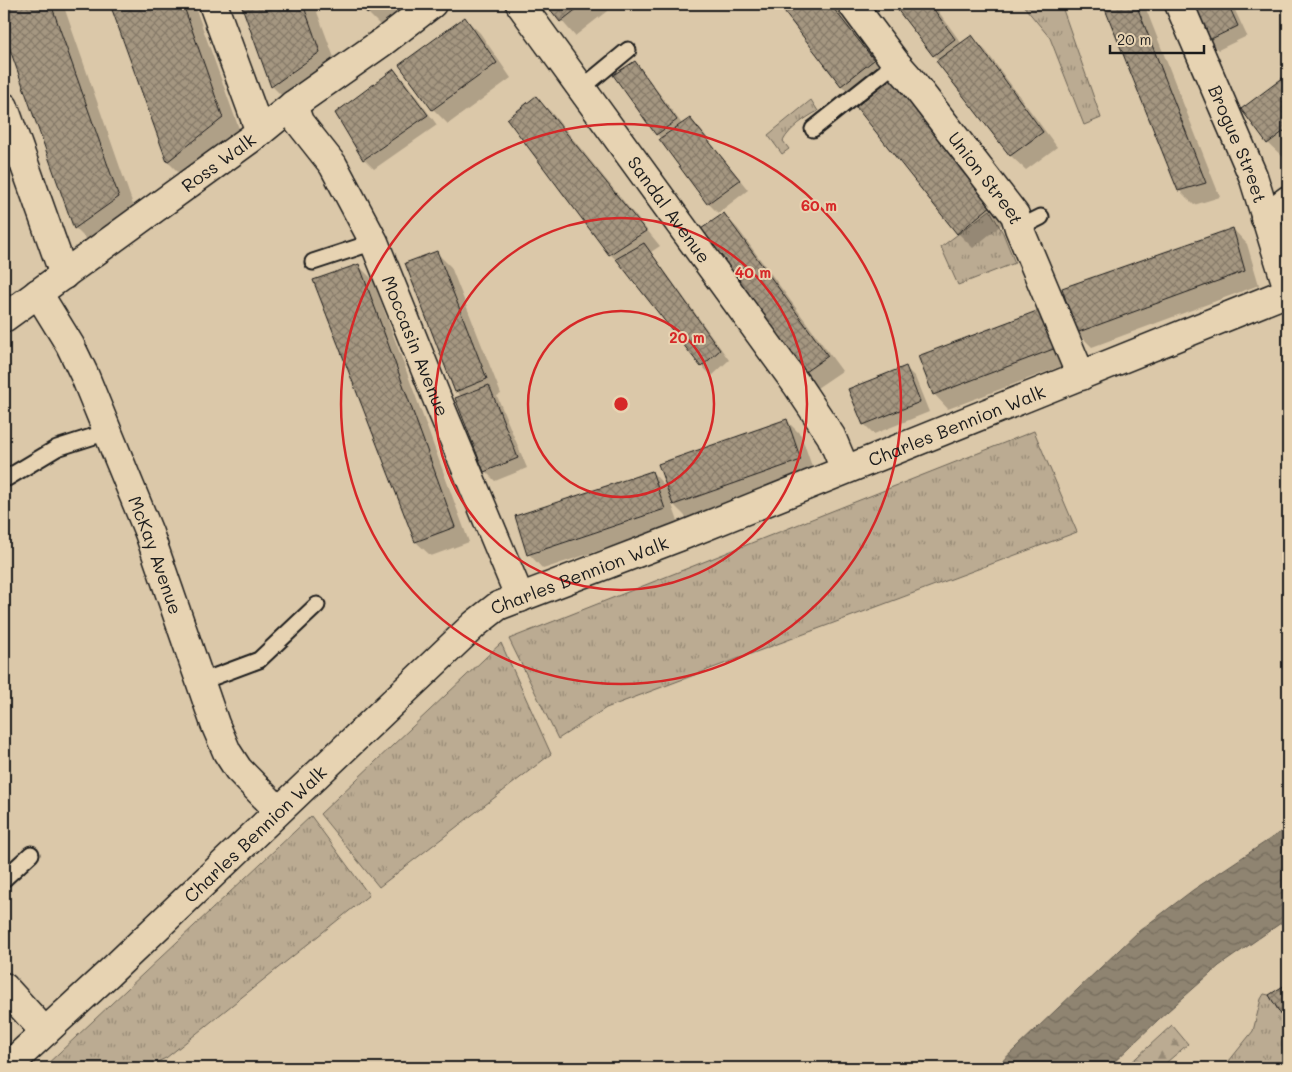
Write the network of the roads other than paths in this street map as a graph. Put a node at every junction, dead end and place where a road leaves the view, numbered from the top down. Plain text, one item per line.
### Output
1 (213, 4) edge
2 (432, 4) edge
3 (520, 4) edge
4 (852, 4) edge
5 (1179, 4) edge
6 (628, 50) dead end
7 (896, 63) junction
8 (582, 88) junction
9 (293, 105) junction
10 (4, 107) edge
11 (813, 129) dead end
12 (260, 132) junction
13 (1288, 200) edge
14 (1265, 218) junction
15 (374, 242) junction
16 (314, 262) dead end
17 (64, 275) junction
18 (1288, 291) edge
19 (38, 293) junction
20 (4, 318) edge
21 (1081, 376) junction
22 (107, 432) junction
23 (845, 468) junction
24 (7, 478) dead end
25 (520, 598) junction
26 (318, 605) dead end
27 (200, 682) junction
28 (278, 810) junction
29 (31, 854) dead end
30 (4, 879) edge
31 (4, 987) edge
32 (45, 1032) junction
33 (6, 1068) edge

1 - 12 street
2 - 9 street, Ross Walk
3 - 8 street, Sandal Avenue
4 - 7 street, Union Street
5 - 14 street, Brogue Street
6 - 8 lane
7 - 11 lane
7 - 21 street, Union Street
8 - 23 street, Sandal Avenue
9 - 12 street, Ross Walk
9 - 15 street, Moccasin Avenue
10 - 17 street
12 - 17 street, Ross Walk
13 - 14 street
14 - 18 street, Brogue Street
15 - 16 lane
15 - 25 street, Moccasin Avenue
17 - 19 street, Ross Walk
18 - 21 street, Charles Bennion Walk
19 - 20 street, Ross Walk
19 - 22 street, McKay Avenue
21 - 23 street, Charles Bennion Walk
22 - 24 lane
22 - 27 street, McKay Avenue
23 - 25 street, Charles Bennion Walk
25 - 28 street, Charles Bennion Walk
26 - 27 lane
27 - 28 street, McKay Avenue
28 - 32 street, Charles Bennion Walk
29 - 30 lane
31 - 32 street
32 - 33 street, Charles Bennion Walk

